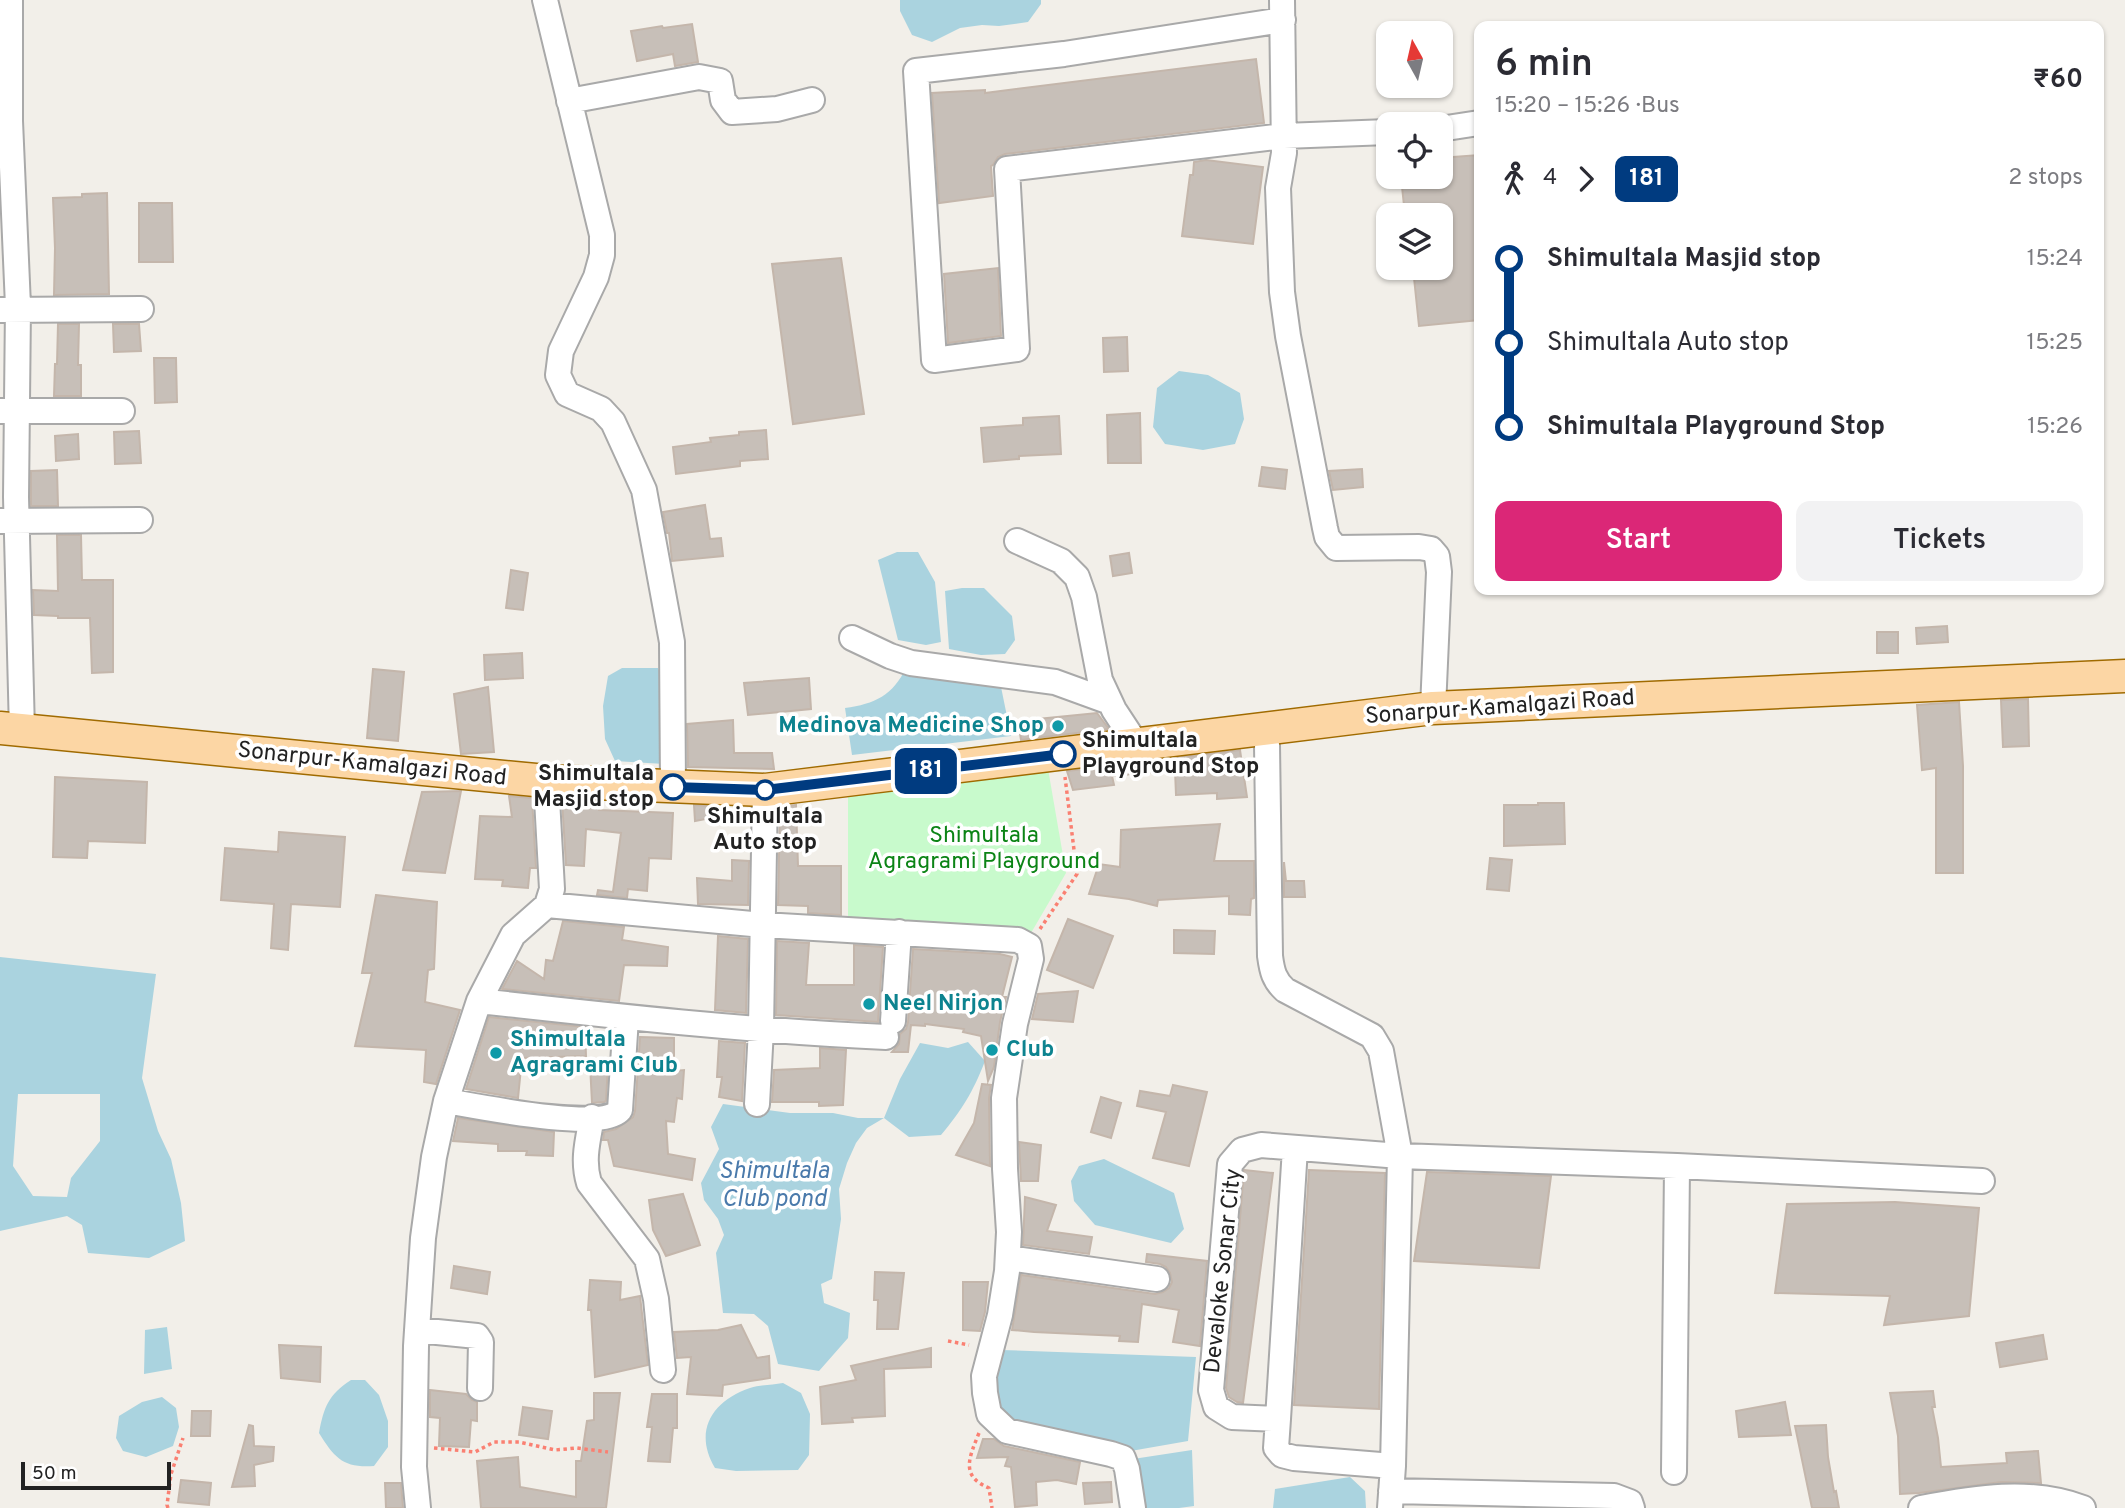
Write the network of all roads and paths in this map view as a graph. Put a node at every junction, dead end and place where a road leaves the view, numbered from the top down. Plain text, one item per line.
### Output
1 (10, 0) edge
2 (545, 0) edge
3 (1282, 10) edge
4 (812, 100) dead end
5 (569, 101) junction
6 (1474, 124) edge
7 (1453, 127) edge
8 (1376, 132) edge
9 (1284, 136) junction
10 (141, 309) dead end
11 (9, 310) edge
12 (8, 411) edge
13 (122, 411) dead end
14 (140, 520) dead end
15 (8, 521) edge
16 (1017, 541) dead end
17 (852, 638) dead end
18 (2125, 676) edge
19 (1111, 702) junction
20 (1433, 708) junction
21 (11, 729) edge
22 (1264, 729) junction
23 (1137, 745) junction
24 (1063, 754) junction
25 (545, 781) junction
26 (673, 787) junction
27 (765, 790) junction
28 (547, 905) junction
29 (763, 925) junction
30 (899, 933) junction
31 (1029, 946) junction
32 (479, 1001) junction
33 (626, 1018) junction
34 (761, 1029) junction
35 (446, 1101) junction
36 (757, 1104) dead end
37 (592, 1117) junction
38 (1294, 1148) junction
39 (1399, 1156) junction
40 (1677, 1166) junction
41 (1982, 1181) dead end
42 (1008, 1258) junction
43 (1157, 1279) dead end
44 (417, 1331) junction
45 (663, 1370) dead end
46 (480, 1388) dead end
47 (985, 1393) junction
48 (1278, 1419) junction
49 (183, 1438) dead end
50 (414, 1446) junction
51 (608, 1452) dead end
52 (1674, 1472) dead end
53 (1391, 1488) edge
54 (1501, 1501) edge
55 (168, 1508) edge
56 (418, 1508) edge
57 (992, 1508) edge
58 (1133, 1508) edge
59 (1632, 1508) edge
60 (1921, 1508) edge
61 (2083, 1508) edge

1 - 11 street
2 - 5 street
3 - 9 street
3 - 9 street
4 - 5 street
5 - 26 street
6 - 7 street
8 - 9 street
9 - 20 street
10 - 11 street
11 - 12 street
12 - 13 street
12 - 15 street
14 - 15 street
15 - 21 street
16 - 19 street
17 - 19 street
18 - 20 main road, Sonarpur-Kamalgazi Road
19 - 23 street
20 - 22 main road, Sonarpur-Kamalgazi Road
21 - 25 main road, Sonarpur-Kamalgazi Road
22 - 23 main road, Sonarpur-Kamalgazi Road
22 - 39 street
23 - 24 main road, Sonarpur-Kamalgazi Road
24 - 27 main road, Sonarpur-Kamalgazi Road
24 - 31 path
25 - 26 main road, Sonarpur-Kamalgazi Road
25 - 28 street
26 - 27 main road, Sonarpur-Kamalgazi Road
27 - 29 street
28 - 29 street
28 - 32 street
29 - 30 street
29 - 34 street
30 - 31 street
30 - 34 street
31 - 42 street
32 - 33 street
32 - 35 street
33 - 34 street
33 - 37 street
34 - 36 street
35 - 37 street
35 - 44 street
37 - 45 street
38 - 39 street, Devaloke Sonar City
38 - 48 street
38 - 48 street, Devaloke Sonar City
39 - 40 street, Devaloke Sonar City
39 - 53 street
40 - 41 street, Devaloke Sonar City
40 - 52 street
42 - 43 street
42 - 47 street
44 - 46 street
44 - 50 street
47 - 57 path
47 - 58 street
48 - 53 street
49 - 55 path
50 - 51 path
50 - 56 street
53 - 54 street
54 - 59 street
60 - 61 street

